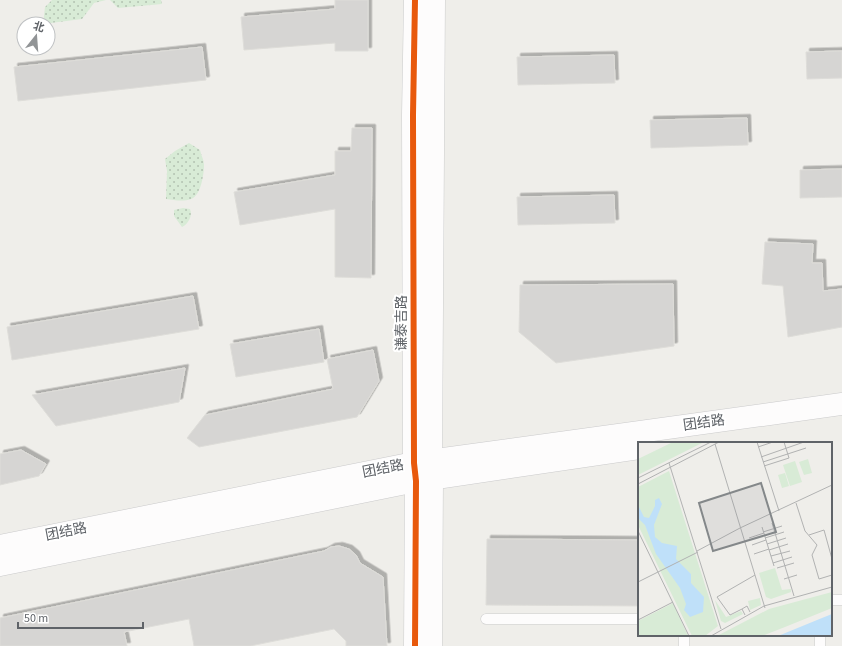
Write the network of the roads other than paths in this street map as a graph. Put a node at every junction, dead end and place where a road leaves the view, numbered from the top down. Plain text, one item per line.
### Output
1 (415, 0) edge
2 (434, 0) edge
3 (842, 404) edge
4 (842, 417) edge
5 (677, 442) edge
6 (638, 448) edge
7 (423, 471) junction
8 (0, 546) edge
9 (0, 565) edge
10 (638, 618) edge
11 (486, 619) dead end
12 (415, 646) edge
13 (431, 646) edge

1 - 7 main road, 谦泰吉路
2 - 7 main road, 谦泰吉路
3 - 7 main road, 团结路
4 - 5 main road, 团结路
6 - 7 main road, 团结路
7 - 8 main road, 团结路
7 - 9 main road, 团结路
7 - 12 main road, 谦泰吉路
7 - 13 main road, 谦泰吉路
10 - 11 lane

